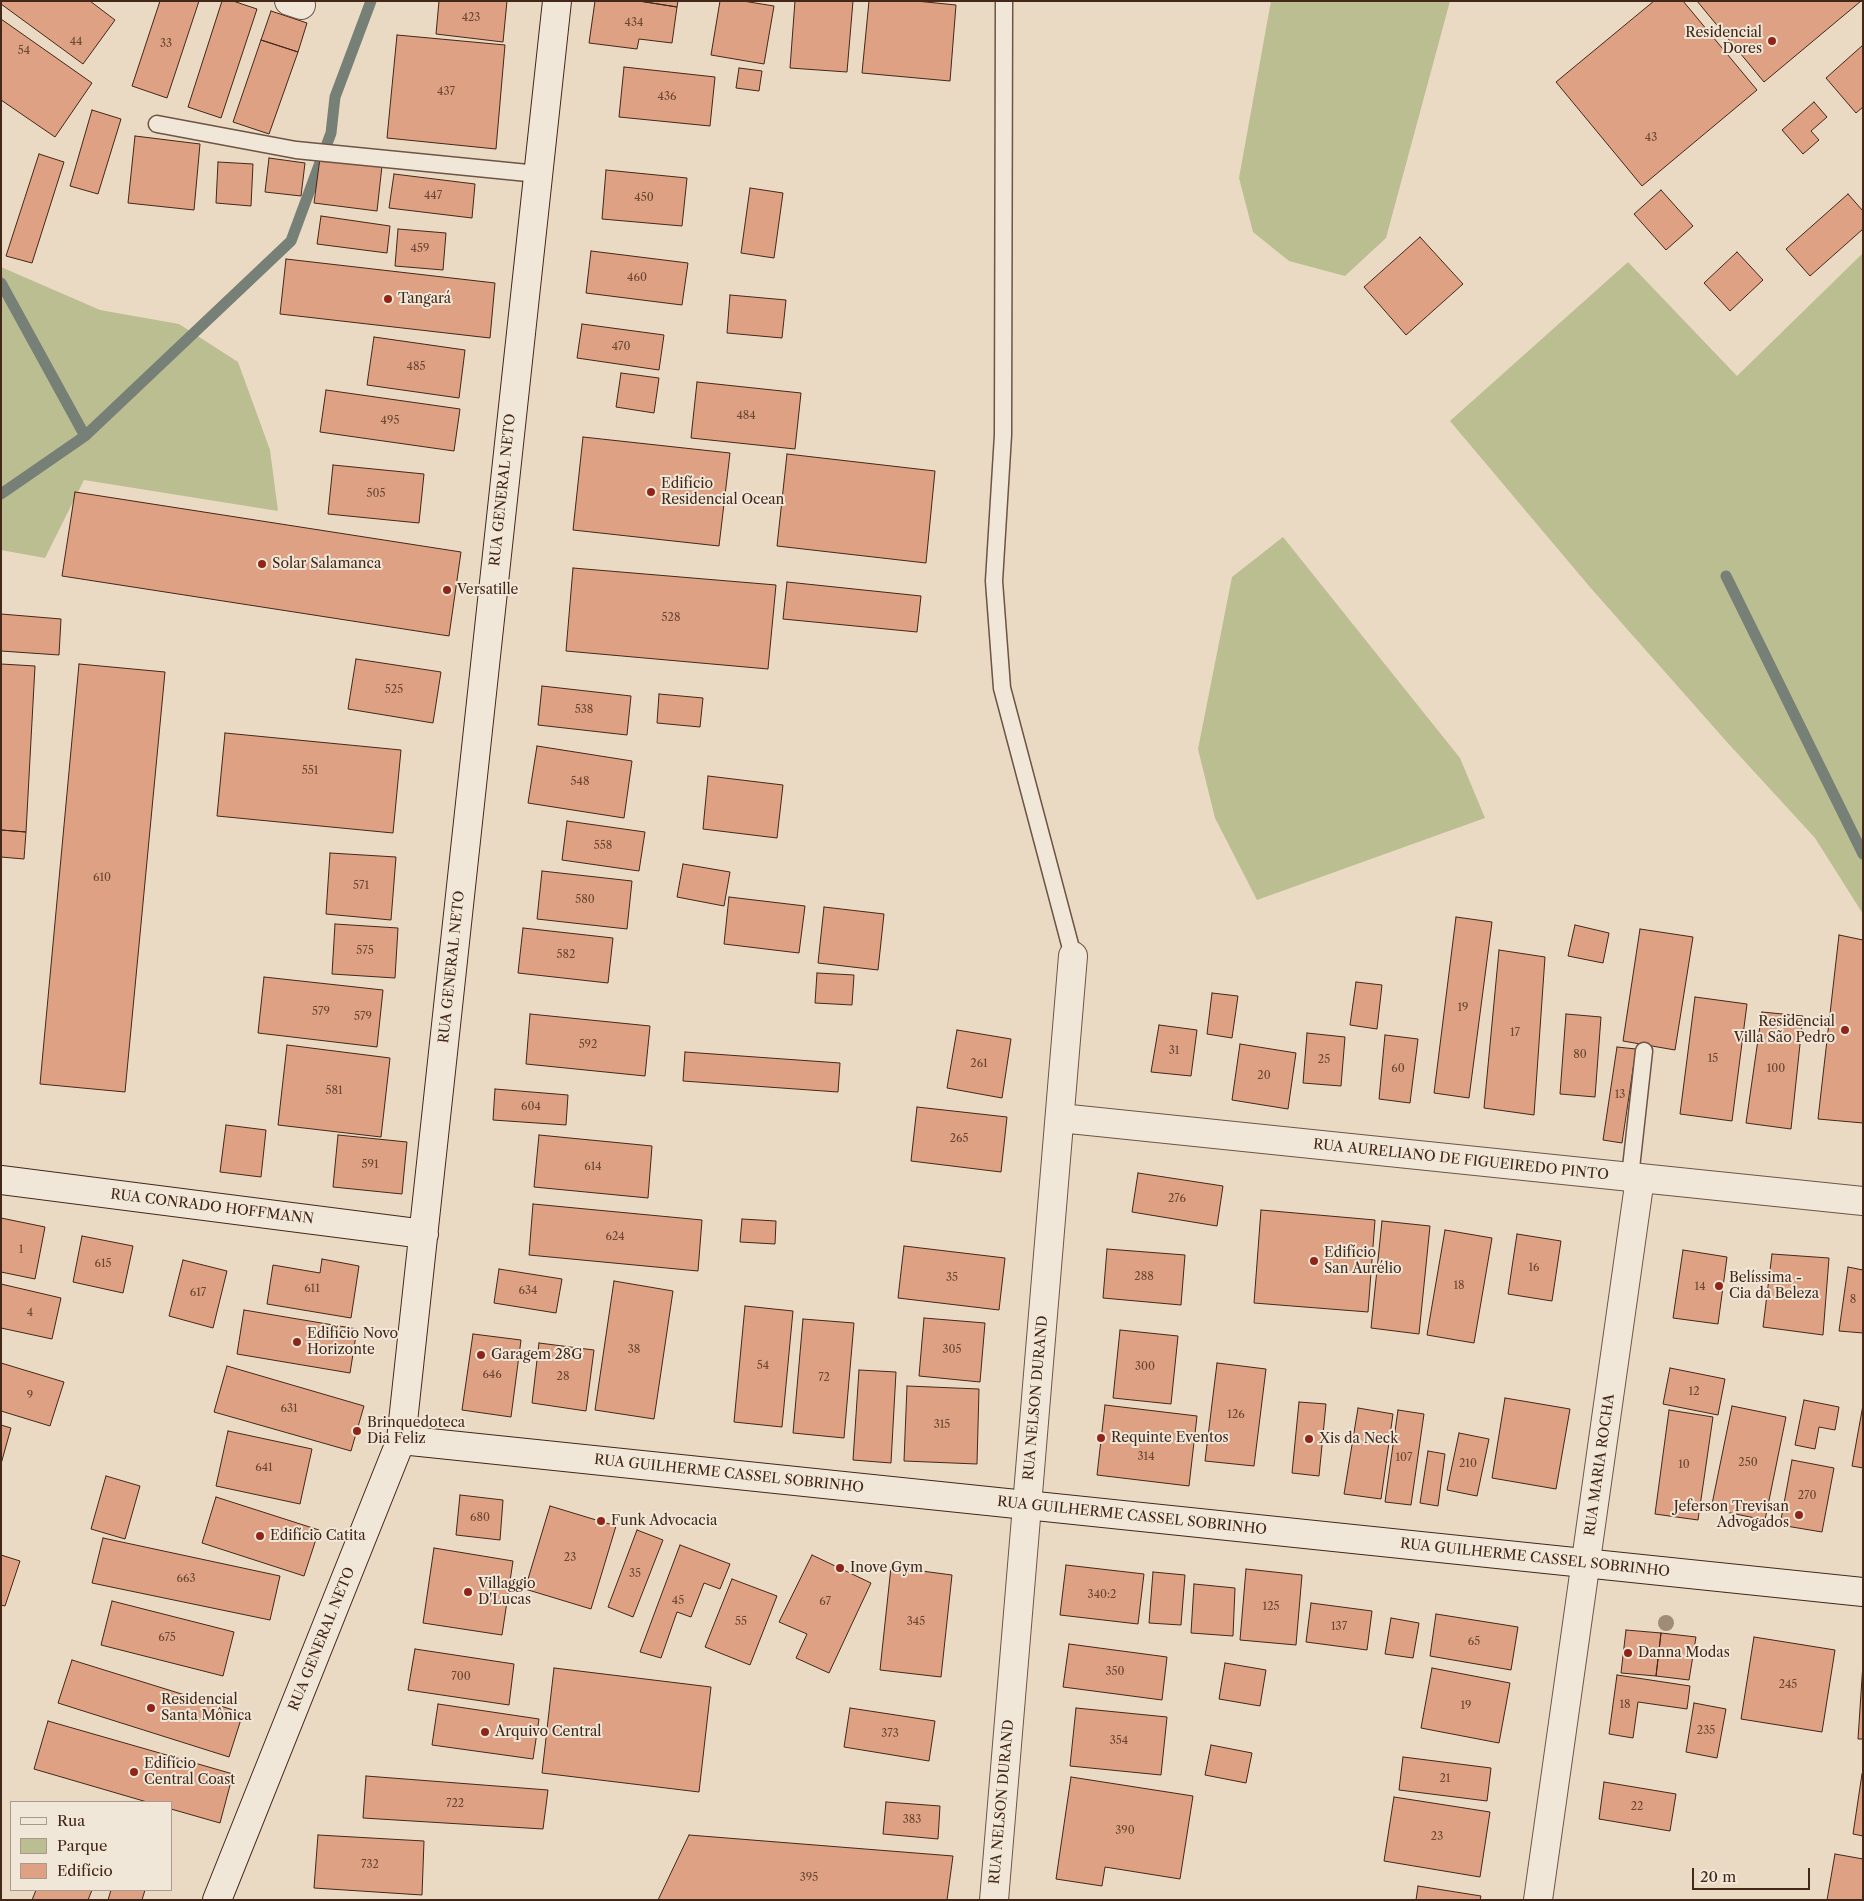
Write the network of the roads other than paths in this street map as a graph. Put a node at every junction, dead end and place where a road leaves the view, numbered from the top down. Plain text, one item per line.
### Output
1 (557, 1) edge
2 (1004, 1) edge
3 (157, 124) dead end
4 (538, 174) junction
5 (1073, 956) joint
6 (1644, 1051) dead end
7 (1060, 1118) junction
8 (1635, 1178) junction
9 (1, 1180) edge
10 (1863, 1201) edge
11 (424, 1234) junction
12 (401, 1440) junction
13 (1027, 1505) junction
14 (1586, 1563) junction
15 (1863, 1592) edge
16 (217, 1900) edge
17 (994, 1900) edge
18 (1538, 1900) edge

1 - 4 street, RUA GENERAL NETO
2 - 5 lane
3 - 4 lane
4 - 11 street, RUA GENERAL NETO
5 - 7 street, RUA NELSON DURAND
6 - 8 lane
7 - 8 street, RUA AURELIANO DE FIGUEIREDO PINTO
7 - 13 street, RUA NELSON DURAND
8 - 10 street, RUA AURELIANO DE FIGUEIREDO PINTO
8 - 14 street, RUA MARIA ROCHA
9 - 11 street, RUA CONRADO HOFFMANN
11 - 12 street, RUA GENERAL NETO
12 - 13 street, RUA GUILHERME CASSEL SOBRINHO
12 - 16 street, RUA GENERAL NETO
13 - 14 street, RUA GUILHERME CASSEL SOBRINHO
13 - 17 street, RUA NELSON DURAND
14 - 15 street, RUA GUILHERME CASSEL SOBRINHO
14 - 18 street, RUA MARIA ROCHA

